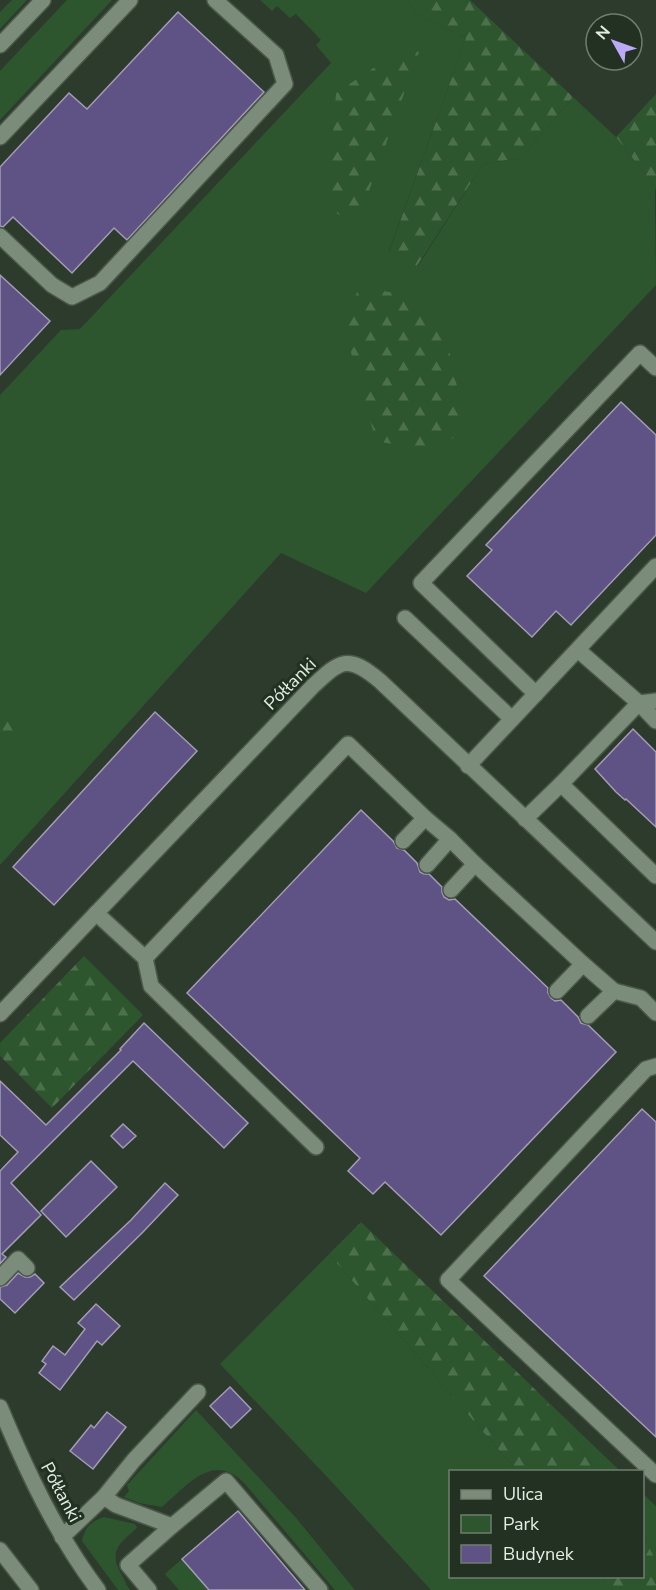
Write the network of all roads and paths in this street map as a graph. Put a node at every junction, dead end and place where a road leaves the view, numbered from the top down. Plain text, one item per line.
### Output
1 (43, 0) edge
2 (130, 0) edge
3 (215, 0) edge
4 (0, 45) edge
5 (0, 137) edge
6 (0, 236) edge
7 (656, 368) edge
8 (656, 566) edge
9 (405, 618) dead end
10 (578, 650) junction
11 (536, 694) junction
12 (656, 701) edge
13 (639, 703) junction
14 (512, 719) junction
15 (656, 721) edge
16 (468, 766) junction
17 (561, 784) junction
18 (425, 818) junction
19 (525, 819) junction
20 (450, 839) junction
21 (403, 841) dead end
22 (475, 864) junction
23 (427, 865) dead end
24 (656, 876) edge
25 (451, 890) dead end
26 (96, 913) junction
27 (656, 942) edge
28 (145, 958) junction
29 (583, 964) junction
30 (557, 991) dead end
31 (614, 991) junction
32 (656, 1012) edge
33 (0, 1014) edge
34 (588, 1016) dead end
35 (656, 1065) edge
36 (316, 1147) dead end
37 (27, 1268) dead end
38 (0, 1278) edge
39 (198, 1392) dead end
40 (0, 1407) edge
41 (656, 1475) edge
42 (104, 1497) junction
43 (172, 1526) junction
44 (62, 1538) junction
45 (0, 1550) edge
46 (90, 1587) edge
47 (31, 1590) edge
48 (149, 1590) edge
49 (320, 1590) edge

1 - 4 street
2 - 5 street
3 - 6 street
7 - 11 street
8 - 10 street
9 - 14 street
10 - 11 street
10 - 13 street
11 - 14 street
12 - 13 street
13 - 15 street
13 - 17 street
14 - 16 street
16 - 19 street, Półłanki
16 - 26 street, Półłanki
17 - 19 street
17 - 24 street
18 - 20 street
18 - 21 street
18 - 28 street
19 - 27 street, Półłanki
20 - 22 street
20 - 23 street
22 - 25 street
22 - 29 street
26 - 28 street
26 - 33 street, Półłanki
28 - 36 street
29 - 30 street
29 - 31 street
31 - 32 street
31 - 34 street
35 - 41 street
37 - 38 street
39 - 42 street
40 - 44 street, Półłanki
42 - 43 street
42 - 44 street
43 - 48 street
43 - 49 street
44 - 46 street, Półłanki
45 - 47 street

